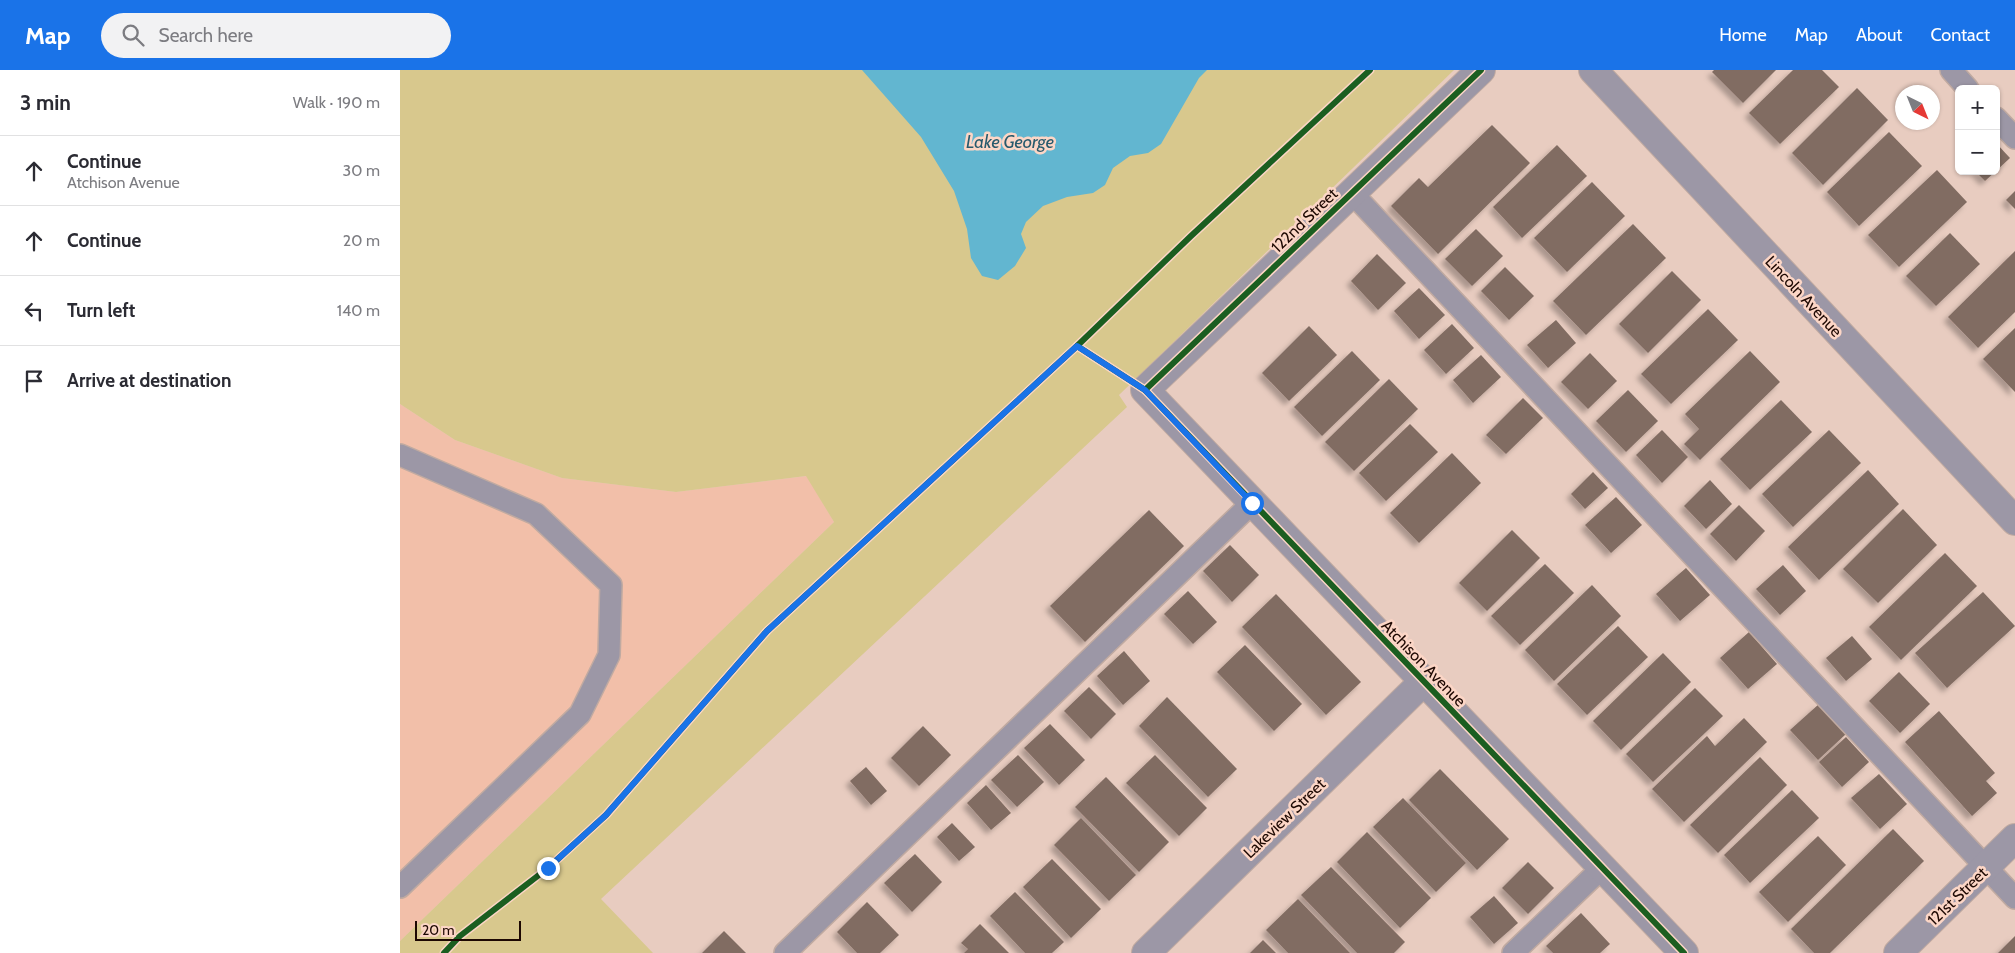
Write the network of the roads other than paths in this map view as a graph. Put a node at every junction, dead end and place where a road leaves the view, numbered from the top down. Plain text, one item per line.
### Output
1 (1481, 70) edge
2 (1593, 70) edge
3 (1950, 70) edge
4 (1964, 85) edge
5 (2000, 122) edge
6 (2015, 138) edge
7 (1352, 192) junction
8 (1145, 390) joint
9 (400, 456) edge
10 (1252, 503) junction
11 (2015, 521) edge
12 (1423, 682) junction
13 (2015, 838) edge
14 (1986, 867) junction
15 (1602, 868) junction
16 (400, 888) edge
17 (2015, 898) edge
18 (785, 953) edge
19 (1146, 953) edge
20 (1513, 953) edge
21 (1684, 953) edge
22 (1898, 953) edge

1 - 7 street, 122nd Street
2 - 11 street, Lincoln Avenue
3 - 4 lane
5 - 6 lane
7 - 8 street, 122nd Street
7 - 14 lane
8 - 10 street, Atchison Avenue
9 - 16 lane
10 - 12 street, Atchison Avenue
10 - 18 lane
12 - 15 street, Atchison Avenue
12 - 19 street, Lakeview Street
13 - 14 street, 121st Street
14 - 17 lane
14 - 22 street, 121st Street
15 - 20 lane
15 - 21 street, Atchison Avenue

